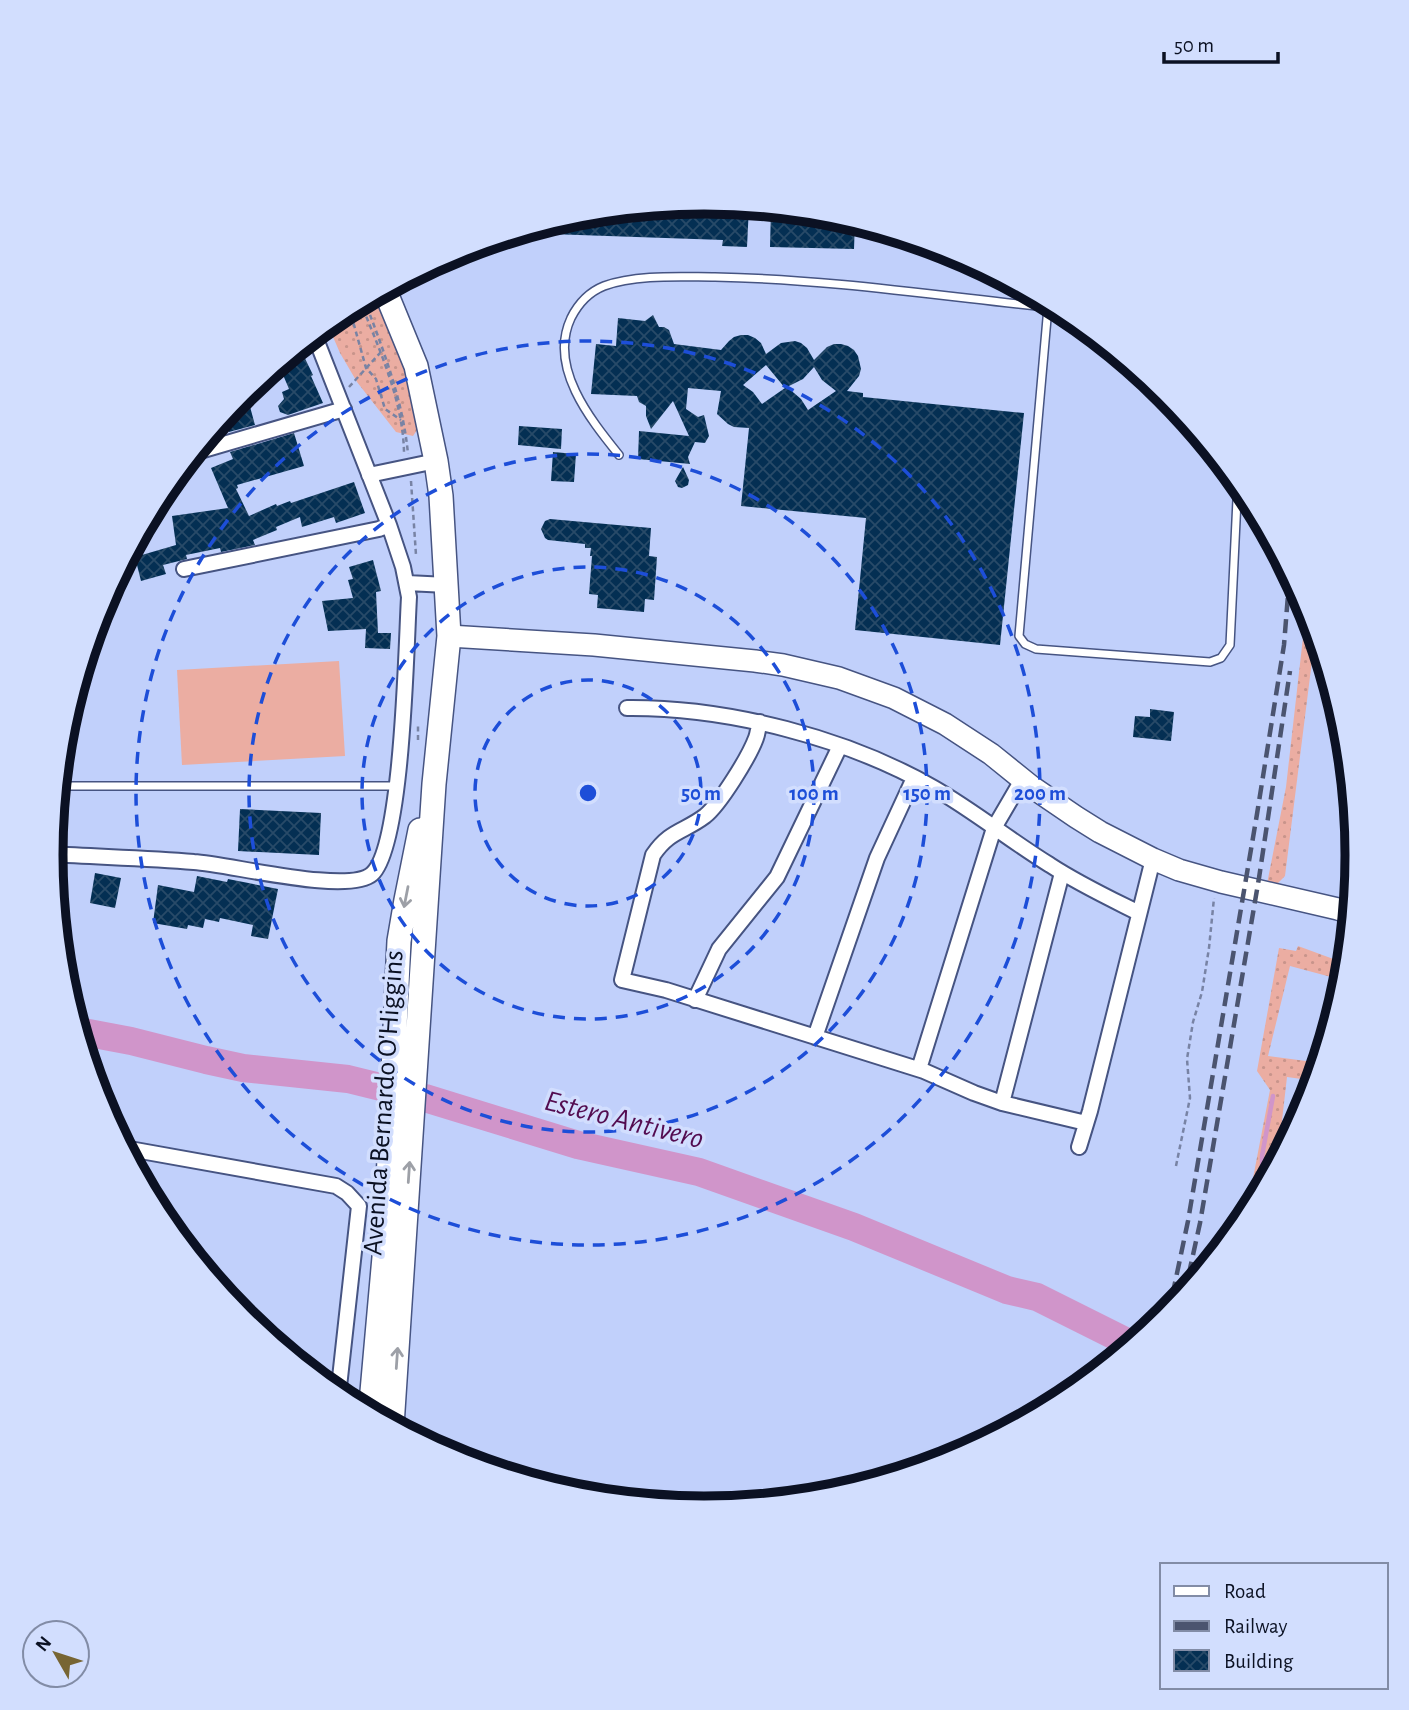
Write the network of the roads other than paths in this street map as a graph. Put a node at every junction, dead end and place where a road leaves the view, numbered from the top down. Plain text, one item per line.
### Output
1 (388, 297) edge
2 (1035, 306) edge
3 (1047, 313) edge
4 (320, 342) edge
5 (342, 403) junction
6 (210, 447) edge
7 (619, 455) dead end
8 (436, 461) junction
9 (369, 475) junction
10 (1237, 498) edge
11 (389, 525) junction
12 (184, 569) dead end
13 (407, 583) junction
14 (447, 585) junction
15 (449, 636) junction
16 (628, 708) dead end
17 (760, 722) junction
18 (840, 746) junction
19 (914, 778) junction
20 (1022, 779) junction
21 (434, 783) junction
22 (67, 785) edge
23 (397, 786) junction
24 (994, 828) junction
25 (63, 855) edge
26 (1153, 859) junction
27 (1062, 873) junction
28 (1344, 911) edge
29 (1139, 913) junction
30 (695, 1000) junction
31 (815, 1037) junction
32 (919, 1069) junction
33 (1002, 1103) junction
34 (1086, 1123) junction
35 (1079, 1147) dead end
36 (135, 1150) edge
37 (394, 1243) junction
38 (340, 1382) edge
39 (372, 1403) edge
40 (392, 1415) edge

1 - 8 main road, Avenida Bernardo O'Higgins
2 - 7 lane
3 - 10 lane
4 - 5 street
5 - 6 street
5 - 9 street
8 - 9 street
8 - 14 main road, Avenida Bernardo O'Higgins
9 - 11 street
11 - 12 street
11 - 13 street
13 - 14 street
13 - 23 street
14 - 15 main road, Avenida Bernardo O'Higgins
15 - 20 street
15 - 21 main road, Avenida Bernardo O'Higgins
16 - 17 street
17 - 18 street
17 - 30 street
18 - 19 street
18 - 30 street
19 - 24 street
19 - 31 street
20 - 24 street
20 - 26 street
37 -> 21 main road, Avenida Bernardo O'Higgins
21 -> 37 main road, Avenida Bernardo O'Higgins
22 - 23 lane
23 - 25 street
24 - 27 street
24 - 32 street
26 - 28 street
26 - 29 street
27 - 29 street
27 - 33 street
29 - 34 street
30 - 31 street
31 - 32 street
32 - 33 street
33 - 34 street
34 - 35 street
36 - 38 street
37 - 39 main road, Avenida Bernardo O'Higgins
40 -> 37 main road, Avenida Bernardo O'Higgins

